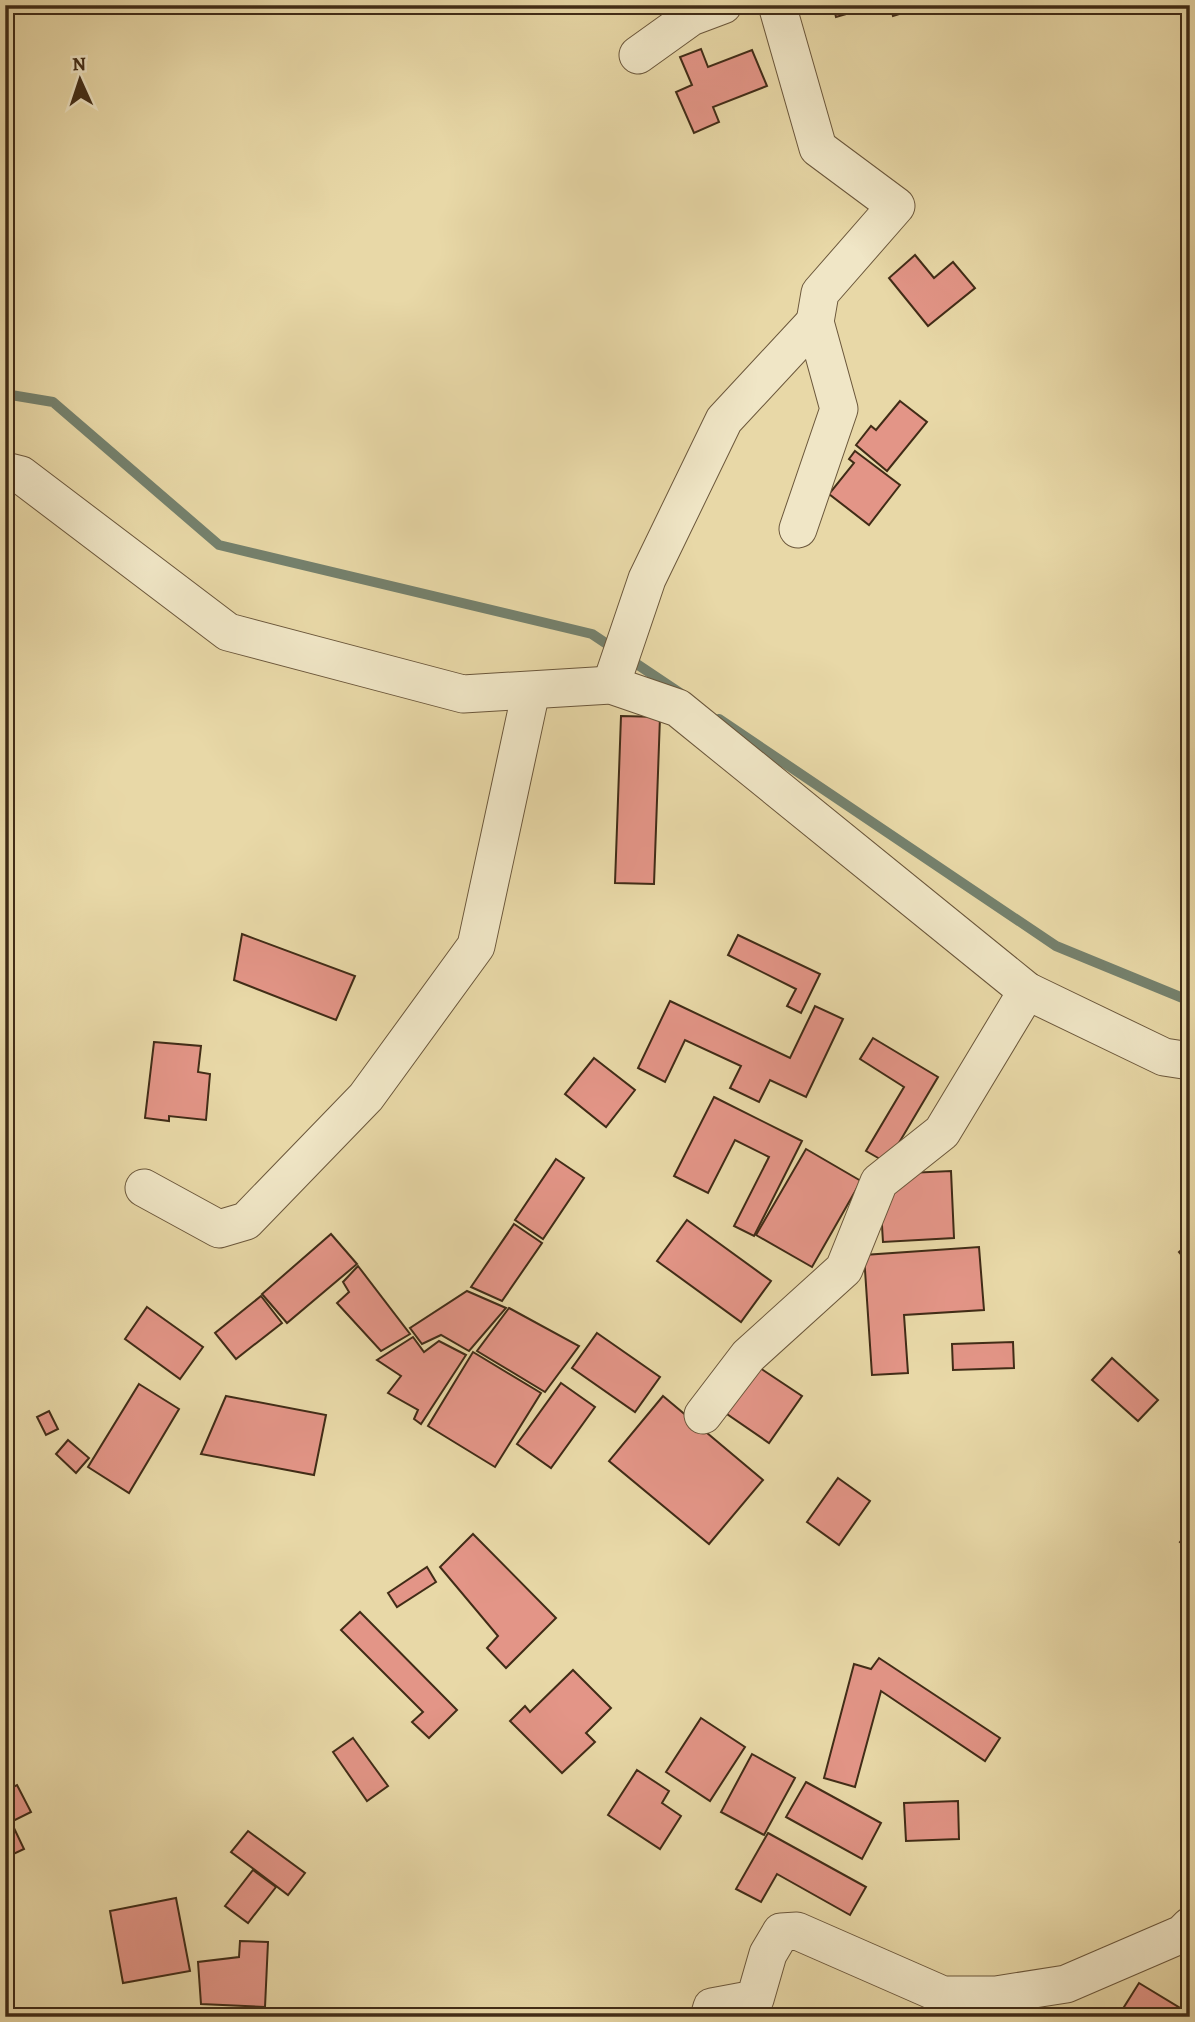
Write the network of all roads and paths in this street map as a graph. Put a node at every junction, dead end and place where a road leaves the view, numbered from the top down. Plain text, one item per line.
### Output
1 (723, 5) edge
2 (777, 5) edge
3 (638, 55) dead end
4 (816, 322) junction
5 (5, 471) edge
6 (798, 529) dead end
7 (614, 673) junction
8 (531, 691) junction
9 (1027, 991) junction
10 (1190, 1062) edge
11 (144, 1188) dead end
12 (703, 1415) dead end
13 (1190, 1926) edge
14 (709, 2017) edge

1 - 3 street
2 - 4 street
4 - 6 street
4 - 7 street
5 - 8 street
7 - 8 street
7 - 9 street
8 - 11 street
9 - 10 street
9 - 12 street
13 - 14 street

